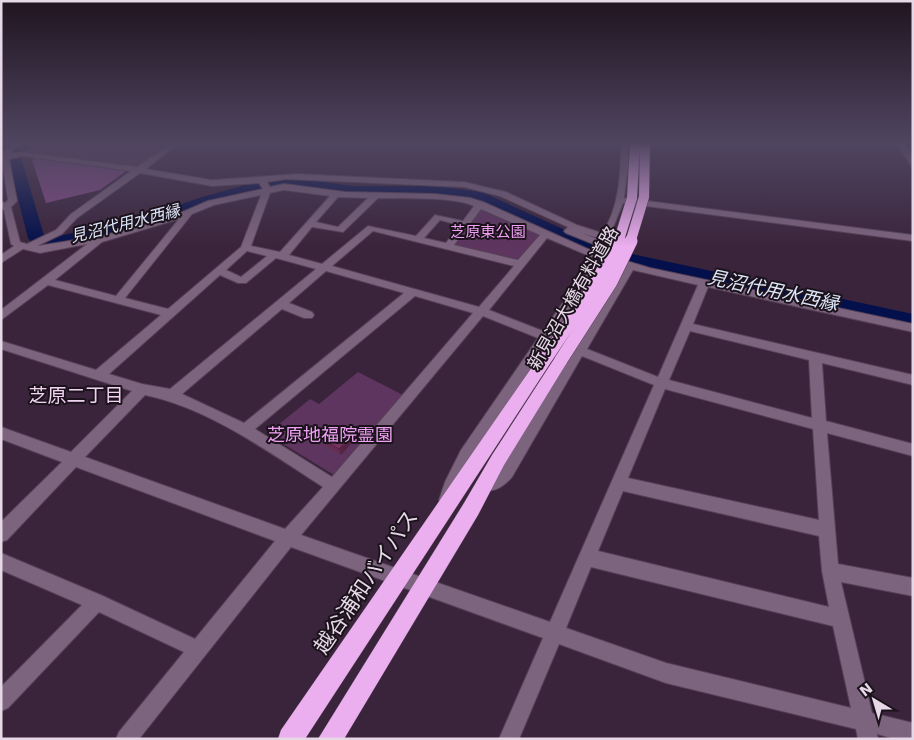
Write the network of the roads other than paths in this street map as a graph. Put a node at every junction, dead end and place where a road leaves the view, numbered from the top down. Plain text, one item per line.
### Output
1 (8, 179) edge
2 (127, 179) edge
3 (191, 179) edge
4 (285, 179) edge
5 (337, 179) edge
6 (623, 179) edge
7 (634, 179) edge
8 (644, 179) edge
9 (264, 183) junction
10 (336, 194) junction
11 (375, 196) junction
12 (620, 200) junction
13 (480, 204) junction
14 (4, 205) edge
15 (190, 212) junction
16 (310, 224) junction
17 (465, 224) junction
18 (574, 227) junction
19 (545, 235) junction
20 (913, 238) edge
21 (101, 239) junction
22 (418, 239) junction
23 (2, 241) edge
24 (21, 244) junction
25 (448, 247) junction
26 (245, 248) junction
27 (278, 255) junction
28 (604, 257) junction
29 (1, 260) edge
30 (520, 264) junction
31 (630, 266) junction
32 (324, 268) junction
33 (218, 271) junction
34 (46, 281) junction
35 (704, 284) junction
36 (413, 292) junction
37 (118, 300) junction
38 (281, 304) junction
39 (481, 310) junction
40 (168, 313) junction
41 (308, 315) dead end
42 (1, 316) edge
43 (686, 326) junction
44 (913, 328) edge
45 (546, 337) junction
46 (1, 345) edge
47 (579, 351) junction
48 (555, 358) junction
49 (815, 358) junction
50 (99, 375) junction
51 (913, 380) edge
52 (661, 383) junction
53 (142, 389) junction
54 (172, 395) junction
55 (819, 425) junction
56 (245, 430) junction
57 (1, 433) edge
58 (913, 450) edge
59 (490, 456) junction
60 (75, 459) junction
61 (619, 482) junction
62 (484, 484) junction
63 (334, 486) junction
64 (446, 505) junction
65 (827, 530) junction
66 (1, 534) edge
67 (288, 538) junction
68 (586, 557) junction
69 (1, 561) edge
70 (830, 571) junction
71 (398, 576) junction
72 (425, 586) junction
73 (913, 587) edge
74 (97, 602) junction
75 (841, 619) junction
76 (555, 632) junction
77 (198, 649) junction
78 (1, 700) edge
79 (866, 730) edge
80 (913, 733) edge
81 (126, 739) edge
82 (290, 739) edge
83 (330, 739) edge
84 (509, 739) edge

1 - 14 street
2 - 24 street
3 - 9 street
4 - 9 street
5 - 18 street
6 - 12 street
7 - 48 highway, 新見沼大橋有料道路, bridge
8 - 48 highway, 新見沼大橋有料道路, bridge
9 - 10 street
9 - 15 street
9 - 26 street
10 - 11 street
10 - 16 street
11 - 13 street
11 - 16 street
12 - 18 street
12 - 20 street
13 - 17 street
13 - 19 street
14 - 24 street
15 - 21 street
15 - 37 street
16 - 27 street
17 - 22 street
17 - 25 street
18 - 28 street
19 - 28 street
19 - 30 street
21 - 24 street
21 - 34 street
22 - 25 street
22 - 32 street
23 - 24 street
24 - 29 street
25 - 30 street
26 - 27 street
26 - 33 street
27 - 32 street
27 - 33 street
28 - 31 street
28 - 45 street
30 - 39 street
31 - 35 street
31 - 47 street
32 - 36 street
32 - 38 street
33 - 40 street
34 - 37 street
34 - 42 street
35 - 43 street
35 - 44 street
36 - 39 street
36 - 56 street
37 - 40 street
38 - 41 street
38 - 54 street
39 - 45 street
39 - 63 street
40 - 50 street
43 - 49 street
43 - 52 street
45 - 47 street
45 - 64 street
46 - 50 street
47 - 52 street
47 - 62 street
48 - 59 highway, 新見沼大橋有料道路
49 - 51 street
49 - 55 street
50 - 53 street
52 - 55 street
52 - 61 street
53 - 54 street
53 - 60 street
54 - 56 street
55 - 58 street
55 - 65 street
56 - 63 street
57 - 60 street
59 - 62 highway
59 - 64 highway, 越谷浦和バイパス
60 - 66 street
60 - 67 street
61 - 65 street
61 - 68 street
62 - 72 highway
63 - 67 street
64 - 71 highway, 越谷浦和バイパス
65 - 70 street
67 - 71 street
67 - 77 street
68 - 75 street
68 - 76 street
69 - 74 street
70 - 73 street
70 - 75 street
71 - 72 street
71 - 82 highway, 越谷浦和バイパス
72 - 76 street
72 - 83 highway
74 - 77 street
74 - 78 street
75 - 79 street
76 - 79 street
76 - 84 street
77 - 81 street
79 - 80 street

